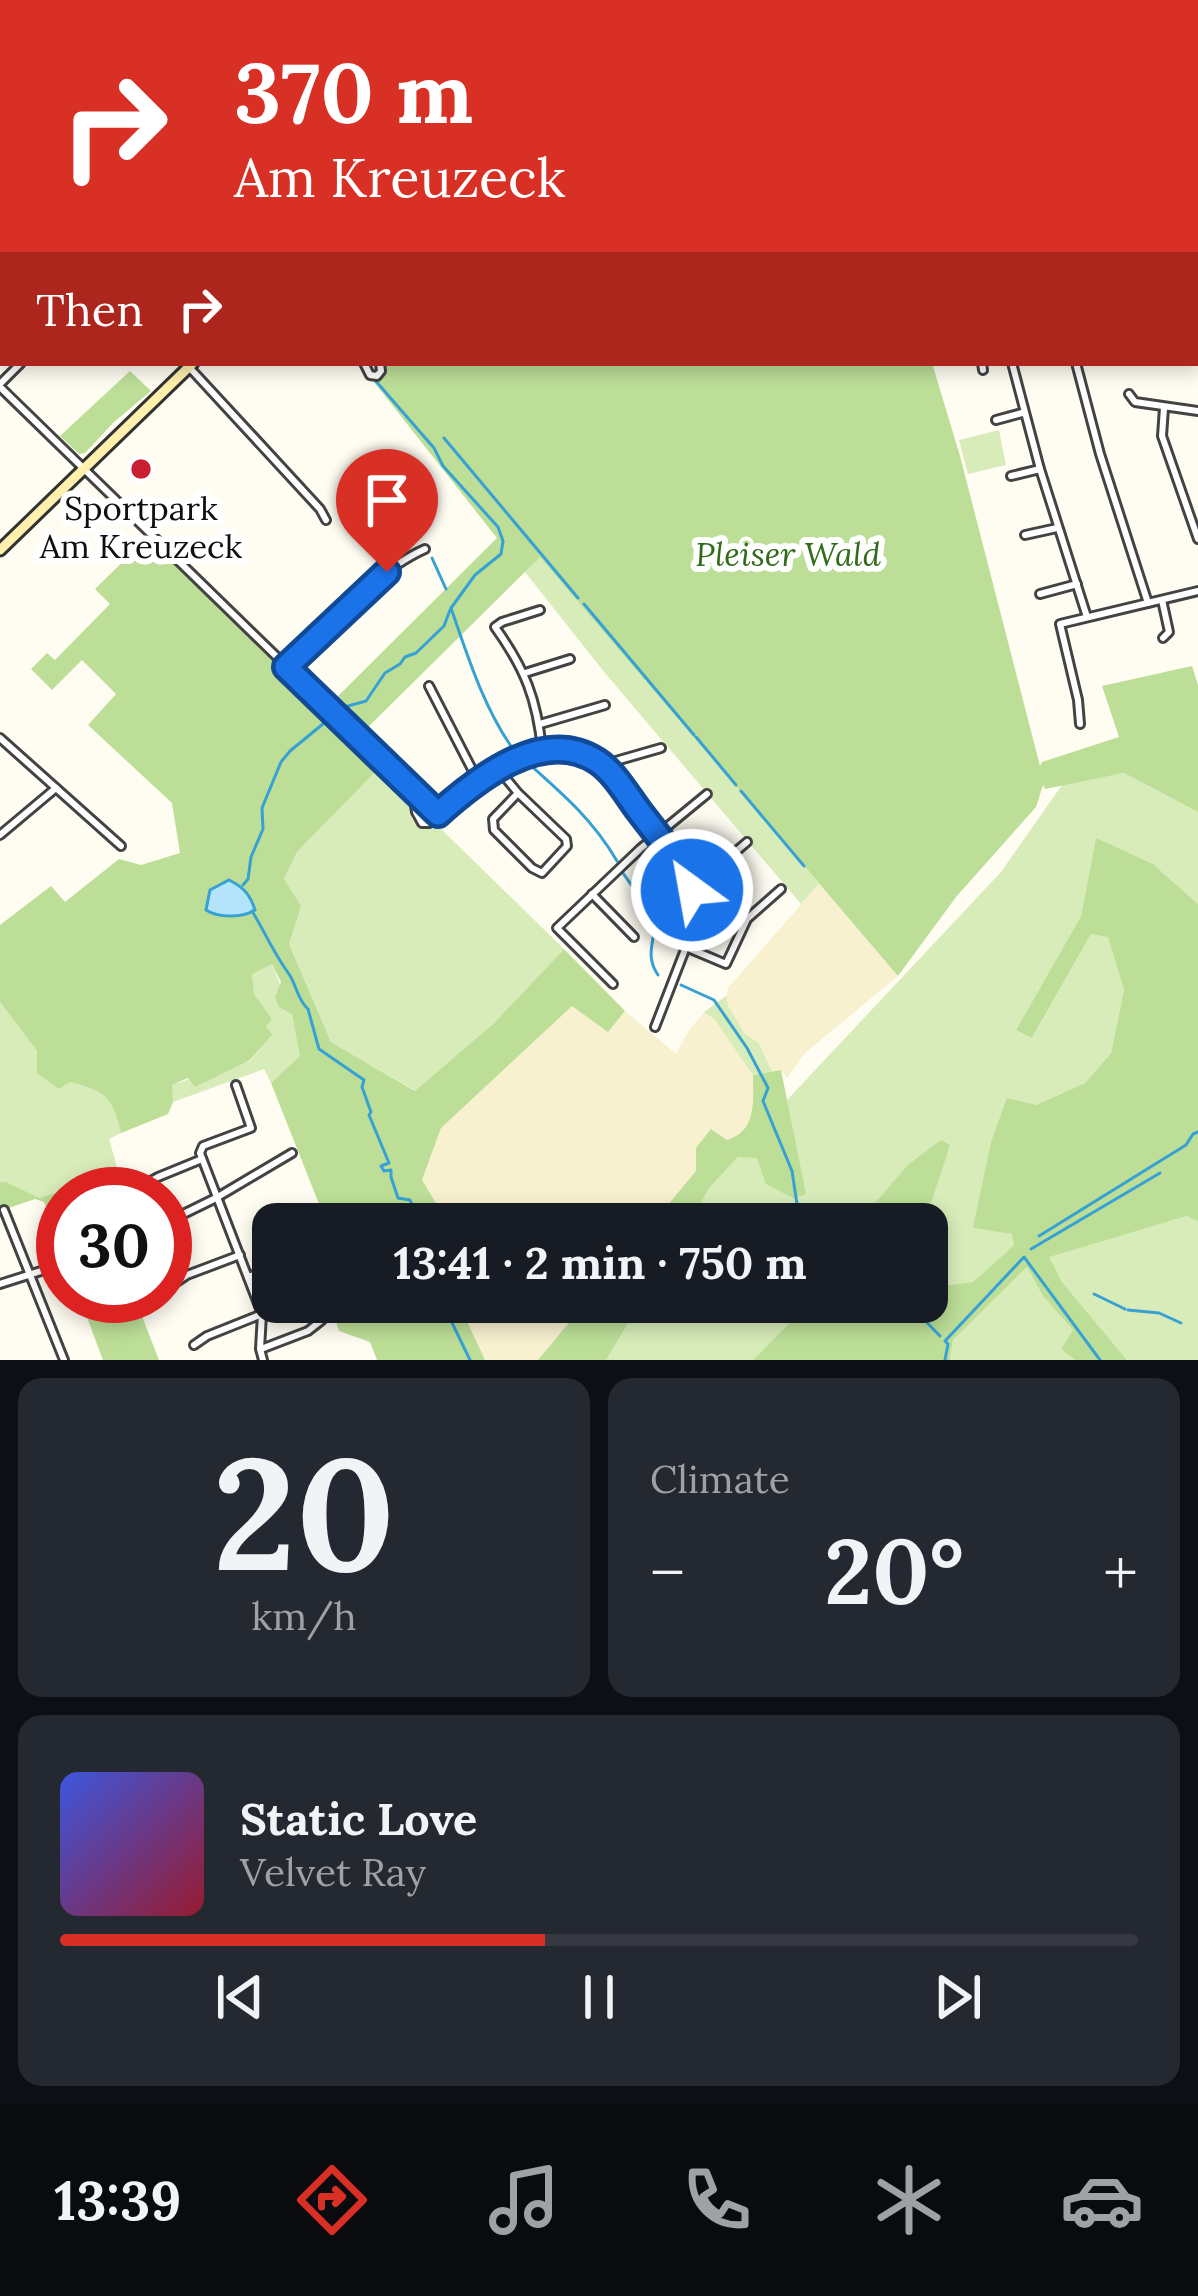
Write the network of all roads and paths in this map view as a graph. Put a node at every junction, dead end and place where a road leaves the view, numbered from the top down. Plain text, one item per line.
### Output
1 (190, 366) edge
2 (192, 366) edge
3 (1013, 366) edge
4 (1077, 366) edge
5 (0, 386) edge
6 (1130, 394) dead end
7 (1164, 408) junction
8 (1198, 411) edge
9 (1023, 413) junction
10 (996, 420) dead end
11 (84, 469) junction
12 (1040, 469) junction
13 (1011, 476) dead end
14 (326, 520) dead end
15 (1058, 528) junction
16 (1025, 535) dead end
17 (1198, 539) edge
18 (425, 549) dead end
19 (0, 550) edge
20 (1077, 584) junction
21 (1198, 591) edge
22 (1040, 594) dead end
23 (1162, 600) junction
24 (1148, 603) junction
25 (540, 610) dead end
26 (1088, 617) junction
27 (1163, 638) dead end
28 (570, 658) dead end
29 (286, 667) junction
30 (525, 673) junction
31 (429, 686) dead end
32 (605, 705) dead end
33 (539, 724) junction
34 (1080, 724) dead end
35 (0, 738) edge
36 (661, 748) dead end
37 (542, 750) junction
38 (602, 765) junction
39 (499, 770) junction
40 (478, 781) junction
41 (56, 788) junction
42 (518, 793) junction
43 (707, 794) dead end
44 (419, 796) junction
45 (438, 814) junction
46 (0, 835) edge
47 (658, 836) junction
48 (747, 842) dead end
49 (121, 847) dead end
50 (781, 889) dead end
51 (692, 890) junction
52 (592, 894) junction
53 (634, 937) dead end
54 (688, 948) junction
55 (613, 984) dead end
56 (656, 1027) dead end
57 (236, 1085) dead end
58 (292, 1153) dead end
59 (202, 1160) junction
60 (184, 1167) edge
61 (217, 1198) junction
62 (4, 1210) dead end
63 (192, 1210) edge
64 (14, 1239) junction
65 (0, 1244) edge
66 (240, 1255) junction
67 (36, 1273) edge
68 (192, 1273) edge
69 (29, 1275) junction
70 (252, 1276) edge
71 (248, 1277) junction
72 (0, 1284) edge
73 (252, 1288) edge
74 (252, 1318) edge
75 (261, 1323) edge
76 (318, 1323) edge
77 (194, 1345) dead end
78 (260, 1349) junction
79 (64, 1360) edge
80 (263, 1360) edge

1 - 11 street
2 - 14 street
3 - 9 street
4 - 24 street
5 - 11 street
6 - 7 street
7 - 8 street
7 - 17 street
9 - 10 street
9 - 12 street
11 - 19 street
11 - 29 street
12 - 13 street
12 - 15 street
15 - 16 street
15 - 20 street
18 - 29 street
20 - 22 street
20 - 26 street
21 - 23 street
23 - 24 street
23 - 27 street
24 - 26 street
25 - 30 street
26 - 34 street
28 - 30 street
29 - 44 street
30 - 33 street
31 - 40 street
32 - 33 street
33 - 37 street
35 - 41 street
36 - 38 street
37 - 38 street
37 - 39 street
38 - 47 street
39 - 40 street
39 - 42 street
40 - 45 street
41 - 46 street
41 - 49 street
42 - 42 street
43 - 47 street
44 - 45 street
44 - 45 street
47 - 51 street
47 - 52 street
48 - 51 street
50 - 54 street
51 - 54 street
52 - 53 street
52 - 55 street
54 - 56 street
57 - 59 street
58 - 61 street
59 - 60 street
59 - 61 street
61 - 63 street
61 - 66 street
62 - 64 street
64 - 65 street
64 - 69 street
66 - 68 street
66 - 71 street
67 - 69 street
69 - 72 street
69 - 79 street
70 - 71 street
71 - 73 street
74 - 77 street
75 - 78 street
76 - 78 street
78 - 80 street

